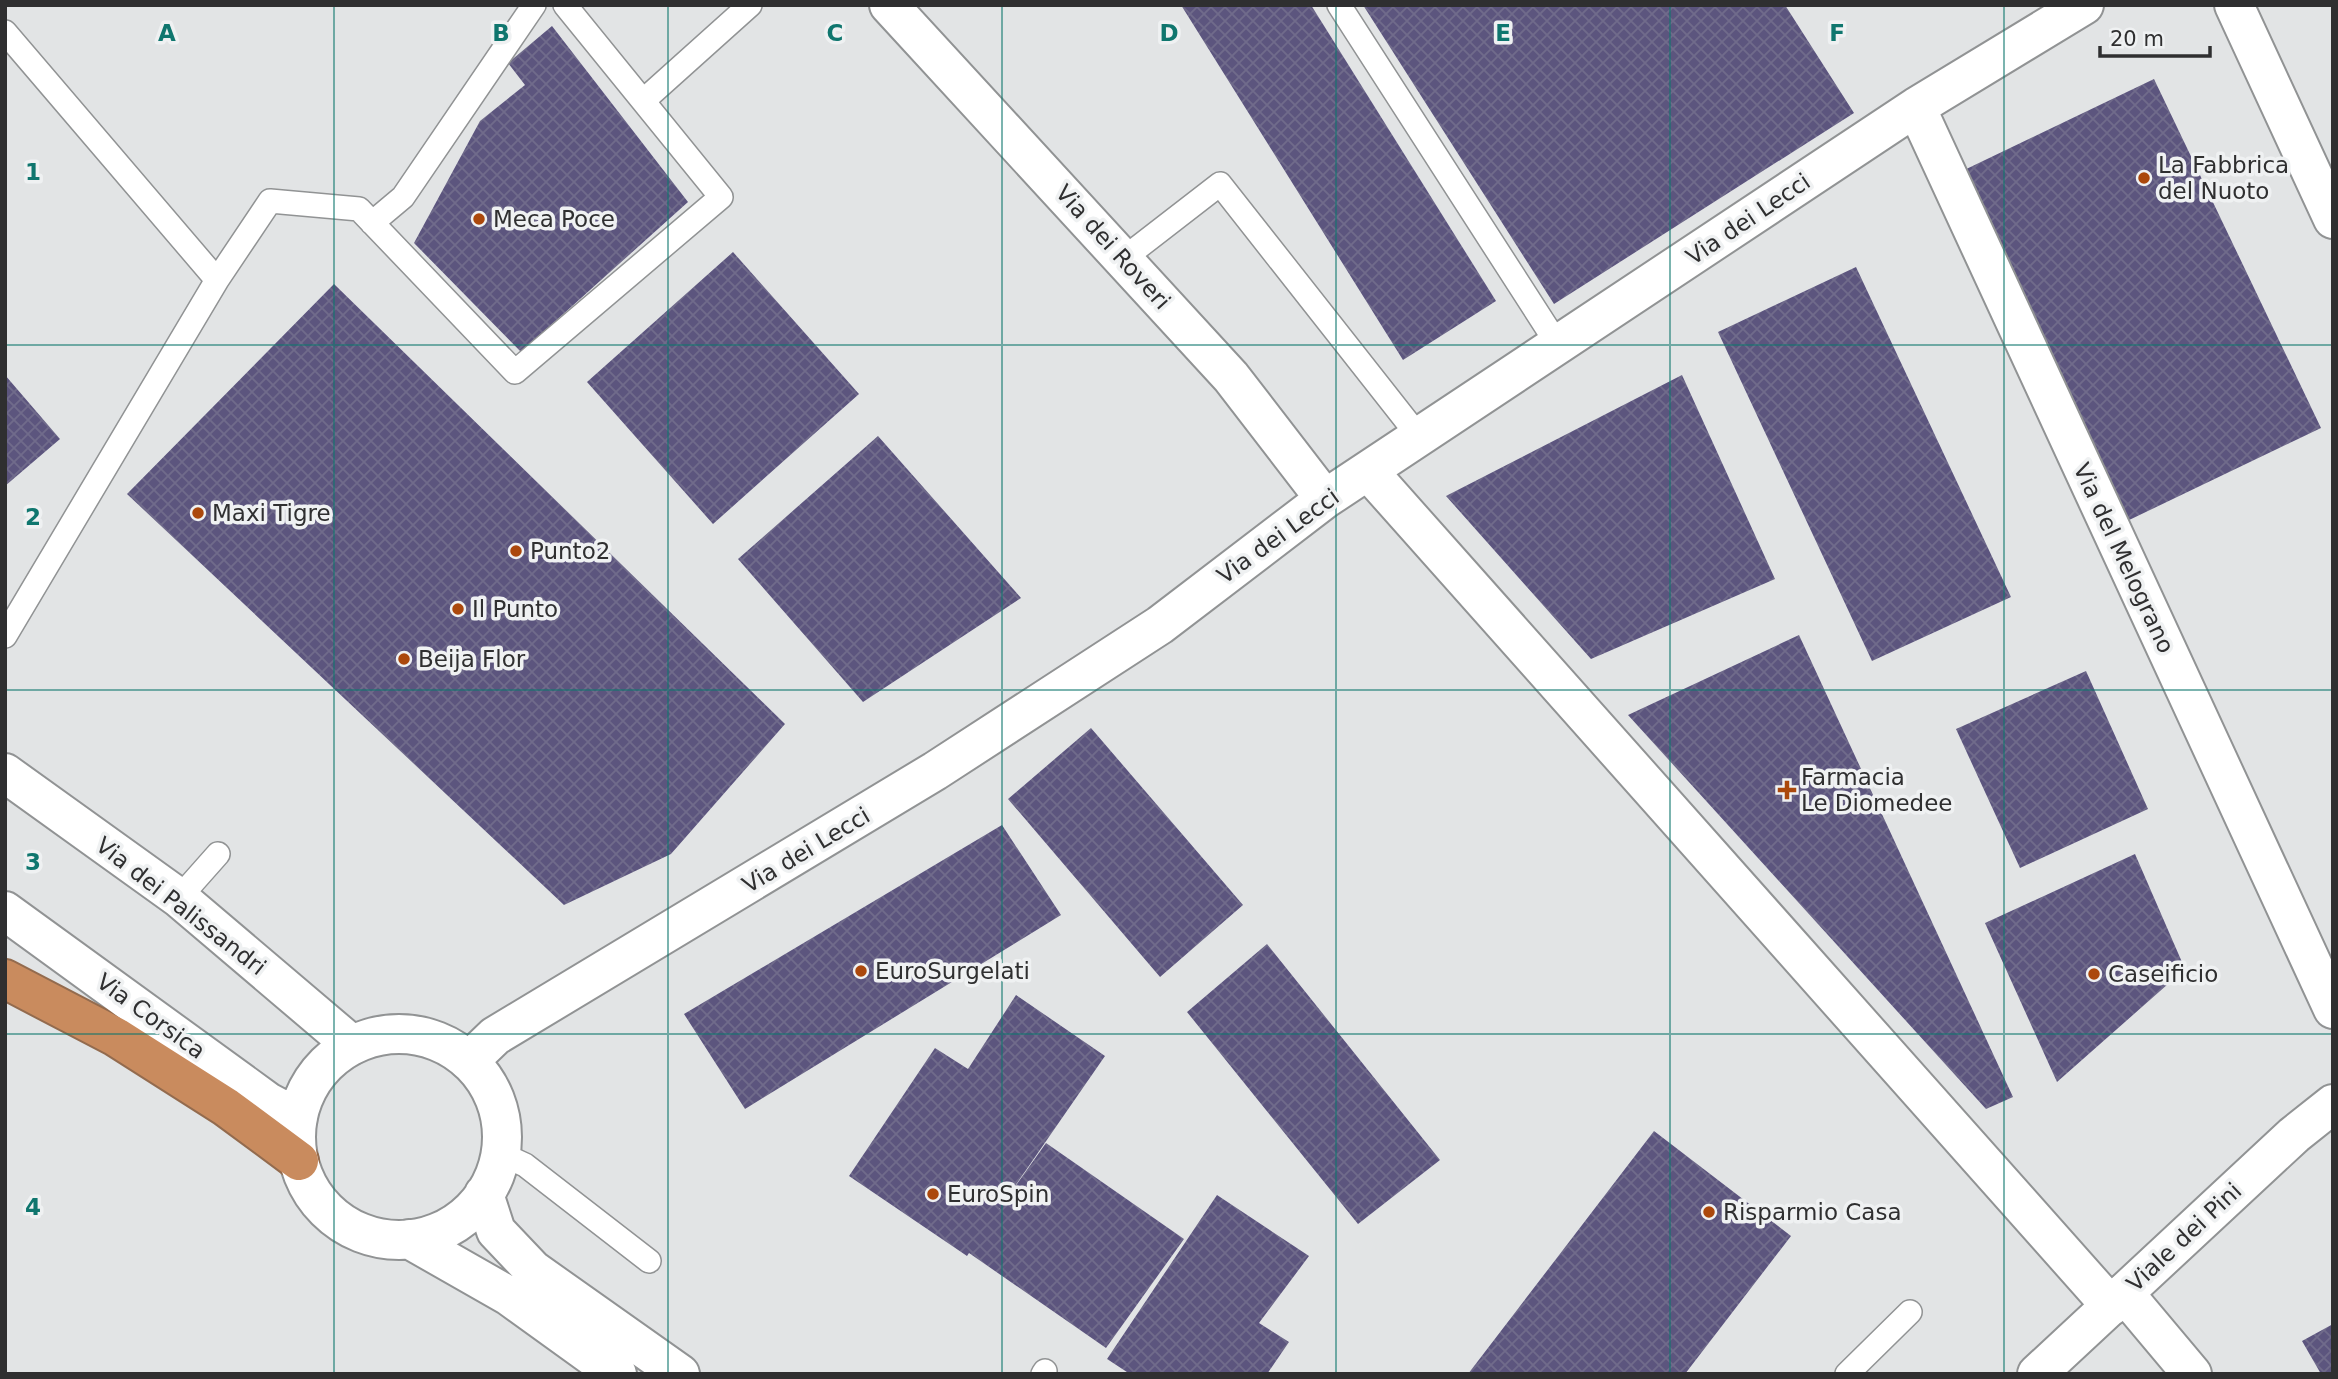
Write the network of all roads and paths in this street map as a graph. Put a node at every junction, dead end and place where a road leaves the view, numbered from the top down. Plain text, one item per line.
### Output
1 (534, 5) edge
2 (565, 5) edge
3 (750, 5) edge
4 (889, 5) edge
5 (1339, 5) edge
6 (2084, 5) edge
7 (2234, 5) edge
8 (5, 32) edge
9 (643, 101) junction
10 (1916, 107) junction
11 (2333, 219) edge
12 (372, 223) junction
13 (1123, 259) junction
14 (217, 279) junction
15 (1558, 345) junction
16 (1420, 438) junction
17 (1369, 471) junction
18 (1325, 499) junction
19 (5, 636) edge
20 (5, 773) edge
21 (218, 854) dead end
22 (179, 898) junction
23 (5, 911) edge
24 (5, 979) edge
25 (2333, 1009) edge
26 (352, 1045) junction
27 (469, 1061) junction
28 (2333, 1104) edge
29 (298, 1118) junction
30 (501, 1154) junction
31 (299, 1161) junction
32 (484, 1194) junction
33 (409, 1239) junction
34 (649, 1261) dead end
35 (2117, 1300) junction
36 (1910, 1312) dead end
37 (617, 1374) edge
38 (680, 1374) edge
39 (1847, 1374) edge
40 (2037, 1374) edge
41 (2192, 1374) edge

1 - 12 lane
2 - 9 lane
3 - 9 lane
4 - 13 street, Via dei Roveri
5 - 15 lane
6 - 10 street, Via dei Lecci
7 - 11 street
8 - 14 lane
9 - 12 lane
10 - 15 street, Via dei Lecci
10 - 25 street, Via del Melograno
12 - 14 lane
13 - 16 lane
13 - 18 street, Via dei Roveri
14 - 19 lane
15 - 16 street, Via dei Lecci
16 - 17 street, Via dei Lecci
17 - 18 street, Via dei Lecci
17 - 35 street
18 - 27 street, Via dei Lecci
20 - 22 street, Via dei Palissandri
21 - 22 lane
22 - 26 street, Via dei Palissandri
23 - 29 street, Via Corsica
24 - 31 highway
26 - 27 street
26 - 29 street
27 - 30 street
28 - 35 street, Viale dei Pini
29 - 31 street
30 - 32 street
30 - 34 lane
31 - 33 street
32 - 33 street
32 - 38 street
33 - 37 street
35 - 40 street, Viale dei Pini
35 - 41 street
36 - 39 lane

